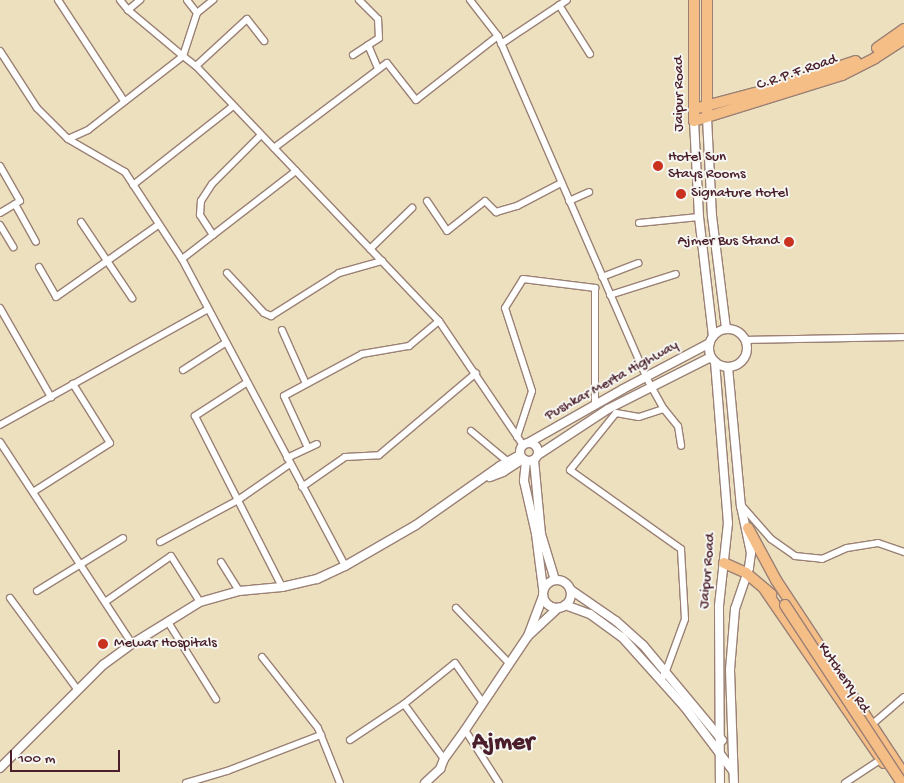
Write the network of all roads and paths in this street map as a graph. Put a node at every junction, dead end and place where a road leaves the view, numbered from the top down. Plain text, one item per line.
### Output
1 (58, 0) edge
2 (120, 0) edge
3 (140, 0) edge
4 (187, 0) edge
5 (213, 0) edge
6 (359, 0) edge
7 (470, 0) edge
8 (566, 0) edge
9 (694, 0) edge
10 (707, 0) edge
11 (559, 5) junction
12 (128, 10) junction
13 (197, 13) junction
14 (904, 29) edge
15 (498, 36) junction
16 (904, 39) edge
17 (264, 41) dead end
18 (501, 44) junction
19 (368, 45) junction
20 (0, 51) edge
21 (590, 54) dead end
22 (352, 55) dead end
23 (183, 56) junction
24 (196, 66) junction
25 (855, 66) junction
26 (378, 69) junction
27 (841, 71) junction
28 (124, 101) junction
29 (233, 106) junction
30 (707, 107) junction
31 (694, 109) junction
32 (707, 118) junction
33 (694, 121) junction
34 (262, 135) junction
35 (68, 139) junction
36 (274, 148) junction
37 (0, 166) edge
38 (296, 171) junction
39 (561, 183) junction
40 (133, 185) junction
41 (589, 192) dead end
42 (427, 201) dead end
43 (569, 201) junction
44 (15, 204) junction
45 (412, 208) dead end
46 (0, 213) edge
47 (699, 217) junction
48 (81, 222) dead end
49 (639, 223) dead end
50 (0, 225) edge
51 (158, 225) junction
52 (213, 235) junction
53 (36, 242) dead end
54 (13, 247) dead end
55 (370, 249) junction
56 (182, 259) junction
57 (107, 261) junction
58 (382, 261) junction
59 (638, 263) dead end
60 (39, 267) dead end
61 (227, 273) dead end
62 (676, 274) dead end
63 (602, 277) junction
64 (610, 295) junction
65 (132, 298) dead end
66 (0, 308) edge
67 (207, 310) junction
68 (439, 321) junction
69 (726, 329) junction
70 (282, 330) dead end
71 (904, 337) edge
72 (711, 340) junction
73 (745, 340) junction
74 (225, 343) junction
75 (713, 360) junction
76 (728, 367) junction
77 (183, 370) dead end
78 (476, 373) junction
79 (646, 377) junction
80 (246, 383) junction
81 (73, 384) junction
82 (306, 384) junction
83 (650, 386) junction
84 (51, 397) junction
85 (595, 405) junction
86 (664, 409) junction
87 (0, 425) edge
88 (471, 431) dead end
89 (517, 437) junction
90 (0, 442) edge
91 (317, 444) dead end
92 (525, 444) junction
93 (681, 446) dead end
94 (308, 448) junction
95 (528, 458) junction
96 (288, 461) junction
97 (507, 461) junction
98 (481, 480) junction
99 (302, 487) junction
100 (32, 492) junction
101 (238, 500) junction
102 (741, 506) junction
103 (748, 528) junction
104 (123, 538) dead end
105 (160, 542) dead end
106 (904, 552) edge
107 (221, 562) dead end
108 (724, 562) junction
109 (80, 565) junction
110 (345, 566) junction
111 (746, 573) junction
112 (555, 580) junction
113 (776, 580) junction
114 (282, 587) junction
115 (570, 590) junction
116 (765, 590) junction
117 (37, 591) dead end
118 (239, 591) junction
119 (543, 593) junction
120 (10, 598) dead end
121 (105, 602) junction
122 (200, 602) junction
123 (785, 605) junction
124 (561, 607) junction
125 (456, 608) dead end
126 (168, 622) junction
127 (627, 630) junction
128 (528, 636) junction
129 (622, 637) junction
130 (132, 644) junction
131 (262, 657) dead end
132 (510, 663) junction
133 (666, 671) junction
134 (661, 680) junction
135 (77, 689) junction
136 (904, 697) edge
137 (216, 699) dead end
138 (483, 703) junction
139 (404, 704) junction
140 (871, 725) junction
141 (466, 730) junction
142 (862, 732) junction
143 (321, 735) junction
144 (721, 739) junction
145 (350, 740) dead end
146 (732, 749) junction
147 (890, 753) junction
148 (720, 756) junction
149 (444, 759) junction
150 (881, 759) junction
151 (0, 768) edge
152 (733, 771) junction
153 (904, 774) edge
154 (186, 783) edge
155 (340, 783) edge
156 (425, 783) edge
157 (499, 783) edge
158 (720, 783) edge
159 (734, 783) edge
160 (845, 783) edge
161 (897, 783) edge
162 (902, 783) edge

1 - 28 street
2 - 12 street
3 - 12 street
4 - 13 street
5 - 13 street
6 - 19 street
7 - 15 street
8 - 11 street
9 - 31 main road, Jaipur Road
10 - 30 main road, Jaipur Road
11 - 18 street
11 - 21 street
12 - 23 street
13 - 23 street
14 - 25 main road, C.R.P.F.Road
15 - 18 street
15 - 26 street
16 - 25 main road, C.R.P.F.Road
17 - 24 street
18 - 39 street
19 - 22 street
19 - 26 street
20 - 35 street
23 - 24 street
23 - 28 street
24 - 29 street
25 - 27 main road, C.R.P.F.Road
26 - 36 street
27 - 30 main road, C.R.P.F.Road
27 - 32 main road, C.R.P.F.Road
28 - 35 street
29 - 34 street
29 - 40 street
30 - 31 main road, C.R.P.F.Road
30 - 32 main road, Jaipur Road
31 - 33 main road, Jaipur Road
32 - 33 main road, C.R.P.F.Road
32 - 69 street, Jaipur Road
33 - 47 street, Jaipur Road
34 - 36 street
34 - 52 street
35 - 40 street
36 - 38 street
37 - 44 street
38 - 52 street
38 - 55 street
39 - 42 street
39 - 43 street
40 - 51 street
41 - 43 street
43 - 63 street
44 - 46 street
44 - 53 street
45 - 55 street
47 - 49 street
47 - 72 street, Jaipur Road
48 - 57 street
50 - 54 street
51 - 56 street
51 - 57 street
52 - 56 street
55 - 58 street
56 - 67 street
57 - 60 street
57 - 65 street
58 - 61 street
58 - 68 street
59 - 63 street
62 - 64 street
63 - 64 street
64 - 79 street
66 - 84 street
67 - 74 street
67 - 81 street
68 - 78 street
68 - 82 street
69 - 72 street
69 - 73 street
70 - 82 street
71 - 73 street
72 - 75 street
72 - 79 street, Pushkar Merta Highway
73 - 76 street
74 - 77 street
74 - 80 street
75 - 76 street
75 - 83 street, Pushkar Merta Highway
75 - 108 street, Jaipur Road
76 - 102 street, Jaipur Road
78 - 89 street
78 - 99 street
79 - 83 street
79 - 85 street, Pushkar Merta Highway
80 - 96 street
80 - 101 street
81 - 84 street
81 - 100 street
82 - 94 street
83 - 86 street
83 - 95 street, Pushkar Merta Highway
84 - 87 street
85 - 89 street
85 - 92 street, Pushkar Merta Highway
86 - 93 street
86 - 133 street
88 - 97 street
89 - 92 street
90 - 100 street
91 - 94 street
92 - 95 street
92 - 95 street
94 - 96 street
95 - 97 street, Pushkar Merta Highway
95 - 98 street, Pushkar Merta Highway
95 - 112 street
95 - 119 street
96 - 99 street
96 - 101 street
97 - 98 street, Pushkar Merta Highway
98 - 110 street
99 - 110 street
100 - 109 street
101 - 105 street
101 - 114 street
102 - 103 street, Jaipur Road
102 - 106 street
103 - 111 street, Jaipur Road
103 - 113 main road
104 - 109 street
107 - 118 street
108 - 111 main road
108 - 144 street, Jaipur Road
109 - 117 street
109 - 121 street
110 - 114 street
111 - 116 main road
111 - 146 street, Jaipur Road
112 - 115 street
112 - 119 street
113 - 123 main road
113 - 140 main road
114 - 118 street
115 - 124 street
115 - 127 street
116 - 123 main road
116 - 142 main road, Kutcherry Rd
118 - 122 street
119 - 124 street
119 - 128 street
120 - 135 street
121 - 122 street
121 - 130 street
122 - 126 street
123 - 162 main road, bridge
124 - 128 street
124 - 129 street
125 - 132 street
126 - 130 street
126 - 137 street
127 - 129 street
127 - 133 street
128 - 132 street
129 - 134 street
130 - 135 street
131 - 143 street
132 - 138 street
133 - 134 street
133 - 144 street
134 - 148 street
135 - 151 street
136 - 140 street
138 - 139 street
138 - 141 street
139 - 145 street
139 - 149 street
140 - 142 street
140 - 147 main road
141 - 149 street
141 - 157 street
142 - 150 main road, Kutcherry Rd
143 - 154 street
143 - 155 street
144 - 146 street
144 - 148 street, Jaipur Road
146 - 152 street, Jaipur Road
147 - 150 street
147 - 153 main road
148 - 152 street
148 - 158 street, Jaipur Road
149 - 156 street
150 - 160 street
150 - 161 main road, Kutcherry Rd
152 - 159 street, Jaipur Road

